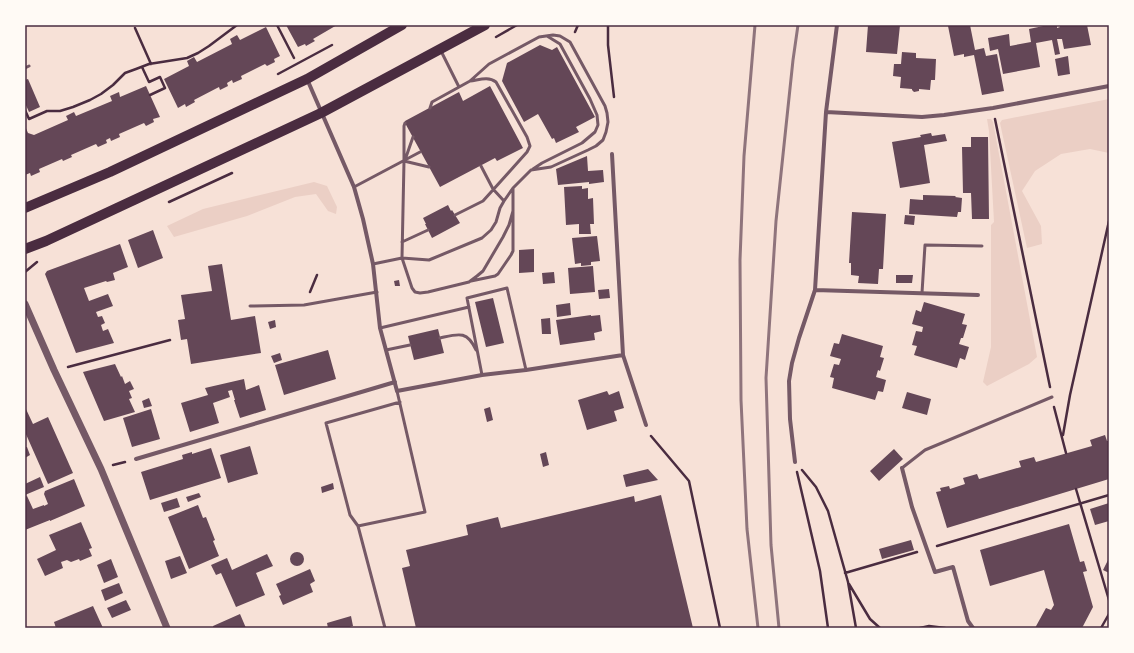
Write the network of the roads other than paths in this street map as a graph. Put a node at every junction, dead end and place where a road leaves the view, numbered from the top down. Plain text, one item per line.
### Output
1 (402, 25) edge
2 (485, 25) edge
3 (837, 25) edge
4 (546, 36) junction
5 (440, 49) junction
6 (29, 66) dead end
7 (25, 68) edge
8 (306, 79) junction
9 (470, 81) junction
10 (1109, 86) edge
11 (459, 87) junction
12 (444, 95) junction
13 (446, 99) dead end
14 (430, 108) dead end
15 (826, 112) junction
16 (321, 113) junction
17 (405, 123) dead end
18 (413, 137) dead end
19 (420, 152) dead end
20 (612, 154) dead end
21 (404, 161) junction
22 (481, 166) dead end
23 (429, 167) dead end
24 (531, 170) junction
25 (354, 187) junction
26 (513, 188) junction
27 (493, 189) junction
28 (504, 200) junction
29 (25, 208) edge
30 (513, 211) junction
31 (455, 215) dead end
32 (428, 230) dead end
33 (402, 242) junction
34 (982, 246) dead end
35 (25, 249) edge
36 (402, 258) junction
37 (373, 264) junction
38 (469, 282) junction
39 (815, 290) junction
40 (377, 292) junction
41 (922, 294) junction
42 (978, 295) dead end
43 (25, 304) edge
44 (250, 306) dead end
45 (469, 307) junction
46 (380, 328) junction
47 (440, 338) dead end
48 (410, 345) dead end
49 (386, 350) junction
50 (478, 355) junction
51 (624, 355) junction
52 (526, 370) junction
53 (482, 375) junction
54 (395, 382) junction
55 (397, 391) junction
56 (1052, 397) road end
57 (400, 402) junction
58 (646, 425) road end
59 (136, 459) road end
60 (795, 462) road end
61 (902, 468) joint
62 (358, 526) junction
63 (167, 628) edge
64 (385, 628) edge
65 (973, 628) edge

1 - 8 main road
2 - 5 main road
3 - 15 street
4 - 9 lane
4 - 24 lane
4 - 24 lane
5 - 11 lane
5 - 16 main road
6 - 7 lane
8 - 16 street
8 - 29 main road
9 - 11 lane
9 - 27 lane
10 - 15 street
11 - 12 lane
12 - 13 lane
12 - 14 lane
15 - 39 street
16 - 25 street
16 - 35 main road
17 - 21 lane
18 - 21 lane
19 - 21 lane
20 - 51 street
21 - 23 lane
21 - 25 lane
21 - 33 lane
22 - 27 lane
24 - 26 lane
25 - 37 street
26 - 28 lane
26 - 30 lane
27 - 28 lane
27 - 31 lane
28 - 36 lane
30 - 38 lane
30 - 38 lane
32 - 33 lane
33 - 36 lane
34 - 41 lane
36 - 37 lane
36 - 38 lane
37 - 40 street
39 - 41 street
39 - 60 street
40 - 44 lane
40 - 46 street
41 - 42 street
43 - 63 street
45 - 46 lane
45 - 50 lane
45 - 52 lane
46 - 49 street
47 - 50 lane
48 - 49 lane
49 - 54 street
50 - 53 lane
51 - 52 street
51 - 58 street
52 - 53 street
53 - 55 street
54 - 55 street
54 - 59 street
55 - 57 lane
56 - 61 lane
57 - 62 lane
57 - 62 lane
61 - 65 street
62 - 64 lane

